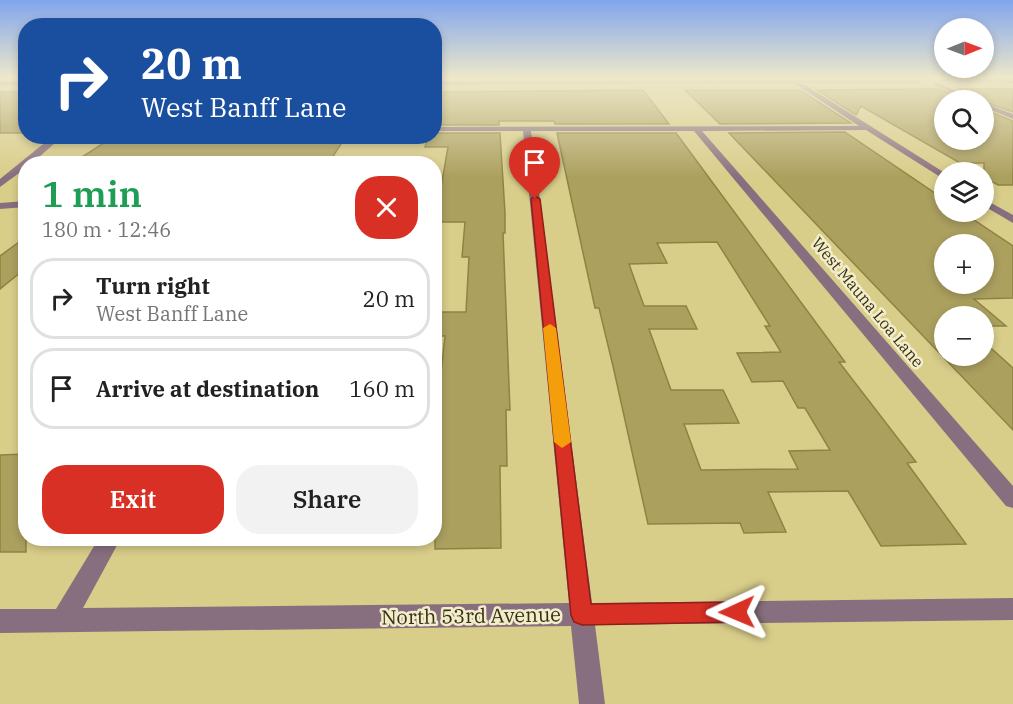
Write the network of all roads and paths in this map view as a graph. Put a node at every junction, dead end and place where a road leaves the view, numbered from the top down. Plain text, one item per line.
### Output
1 (841, 111) edge
2 (998, 111) edge
3 (1013, 117) edge
4 (696, 128) junction
5 (868, 128) junction
6 (442, 129) edge
7 (527, 129) junction
8 (49, 144) edge
9 (34, 156) edge
10 (18, 169) edge
11 (934, 170) edge
12 (0, 184) edge
13 (18, 205) edge
14 (0, 206) edge
15 (994, 208) edge
16 (1013, 220) edge
17 (1013, 500) edge
18 (106, 546) edge
19 (1013, 609) edge
20 (582, 615) junction
21 (63, 620) junction
22 (0, 621) edge
23 (592, 704) edge

1 - 5 street
2 - 3 street
4 - 5 street
4 - 7 street
4 - 17 street, West Mauna Loa Lane
5 - 11 street
6 - 7 street
7 - 20 street
8 - 9 street
10 - 12 street
13 - 14 street
15 - 16 street
18 - 21 street
19 - 20 street, North 53rd Avenue
20 - 21 street, North 53rd Avenue
20 - 23 street
21 - 22 street, North 53rd Avenue

